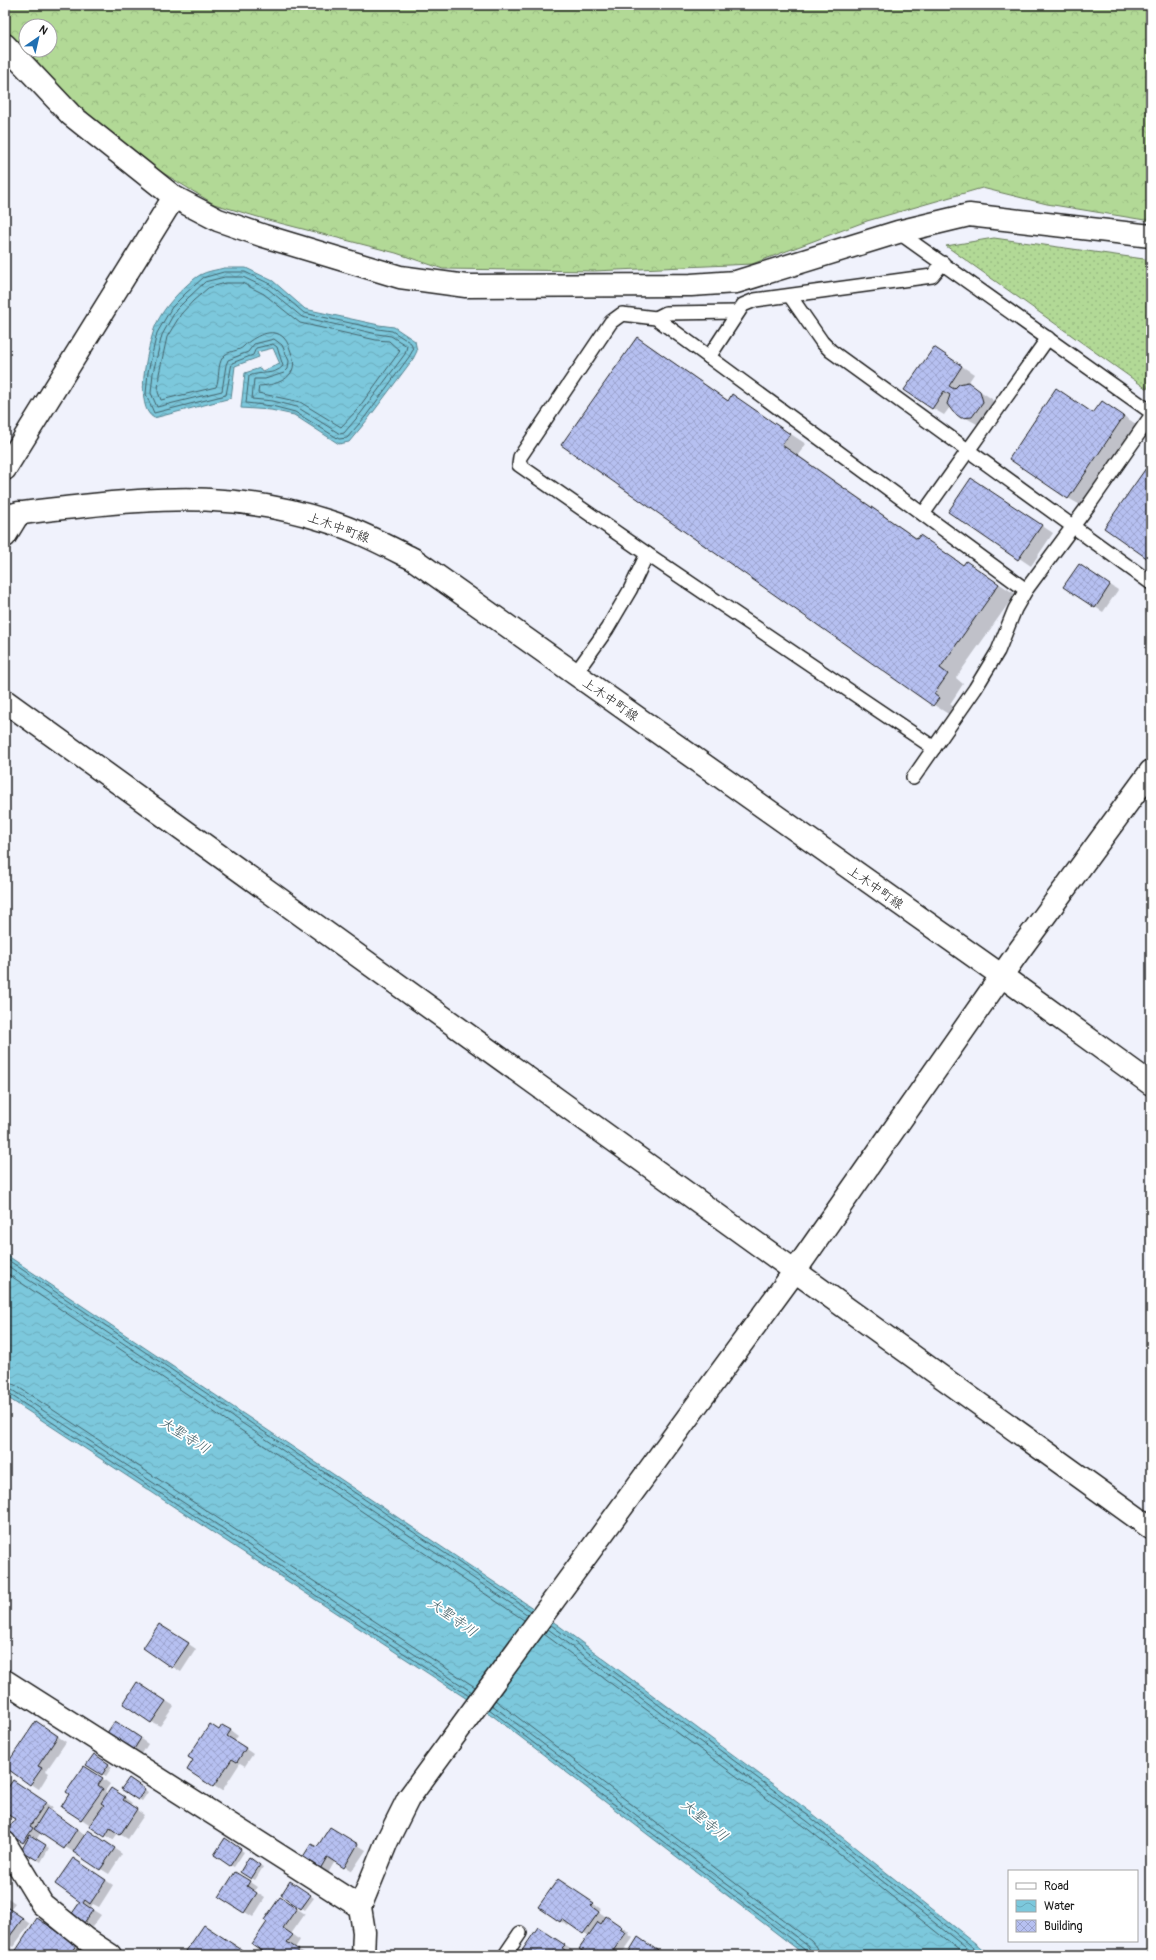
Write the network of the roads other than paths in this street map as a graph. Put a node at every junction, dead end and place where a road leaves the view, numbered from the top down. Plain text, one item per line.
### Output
1 (5, 45) edge
2 (174, 197) junction
3 (898, 232) junction
4 (1151, 236) edge
5 (943, 263) junction
6 (790, 296) junction
7 (738, 312) junction
8 (656, 318) junction
9 (1048, 338) junction
10 (709, 357) junction
11 (1151, 412) edge
12 (1151, 416) edge
13 (967, 452) junction
14 (5, 470) edge
15 (12, 514) edge
16 (923, 514) junction
17 (1072, 528) junction
18 (5, 536) edge
19 (647, 554) junction
20 (1151, 584) edge
21 (1026, 590) junction
22 (575, 674) junction
23 (5, 701) edge
24 (934, 748) junction
25 (1151, 771) edge
26 (913, 778) dead end
27 (1002, 976) junction
28 (1151, 1084) edge
29 (795, 1271) junction
30 (1151, 1528) edge
31 (5, 1681) edge
32 (5, 1843) edge
33 (360, 1907) junction
34 (520, 1933) dead end
35 (110, 1955) edge
36 (363, 1955) edge
37 (505, 1955) edge

1 - 2 street
2 - 3 street
2 - 14 street
3 - 4 street
3 - 5 lane
5 - 6 lane
5 - 9 lane
6 - 7 lane
6 - 13 lane
7 - 8 lane
7 - 10 lane
8 - 10 lane
8 - 19 lane
9 - 11 lane
9 - 13 lane
10 - 16 lane
12 - 17 lane
13 - 16 lane
13 - 17 lane
15 - 18 street
15 - 22 street, 上木中町線
16 - 21 lane
17 - 20 lane
17 - 21 lane
19 - 22 lane
19 - 24 lane
21 - 24 lane
22 - 27 street, 上木中町線
23 - 29 street
24 - 26 lane
25 - 27 street
27 - 28 street, 上木中町線
27 - 29 street
29 - 30 street
29 - 33 street
31 - 33 street
32 - 35 street
33 - 36 street
34 - 37 lane

